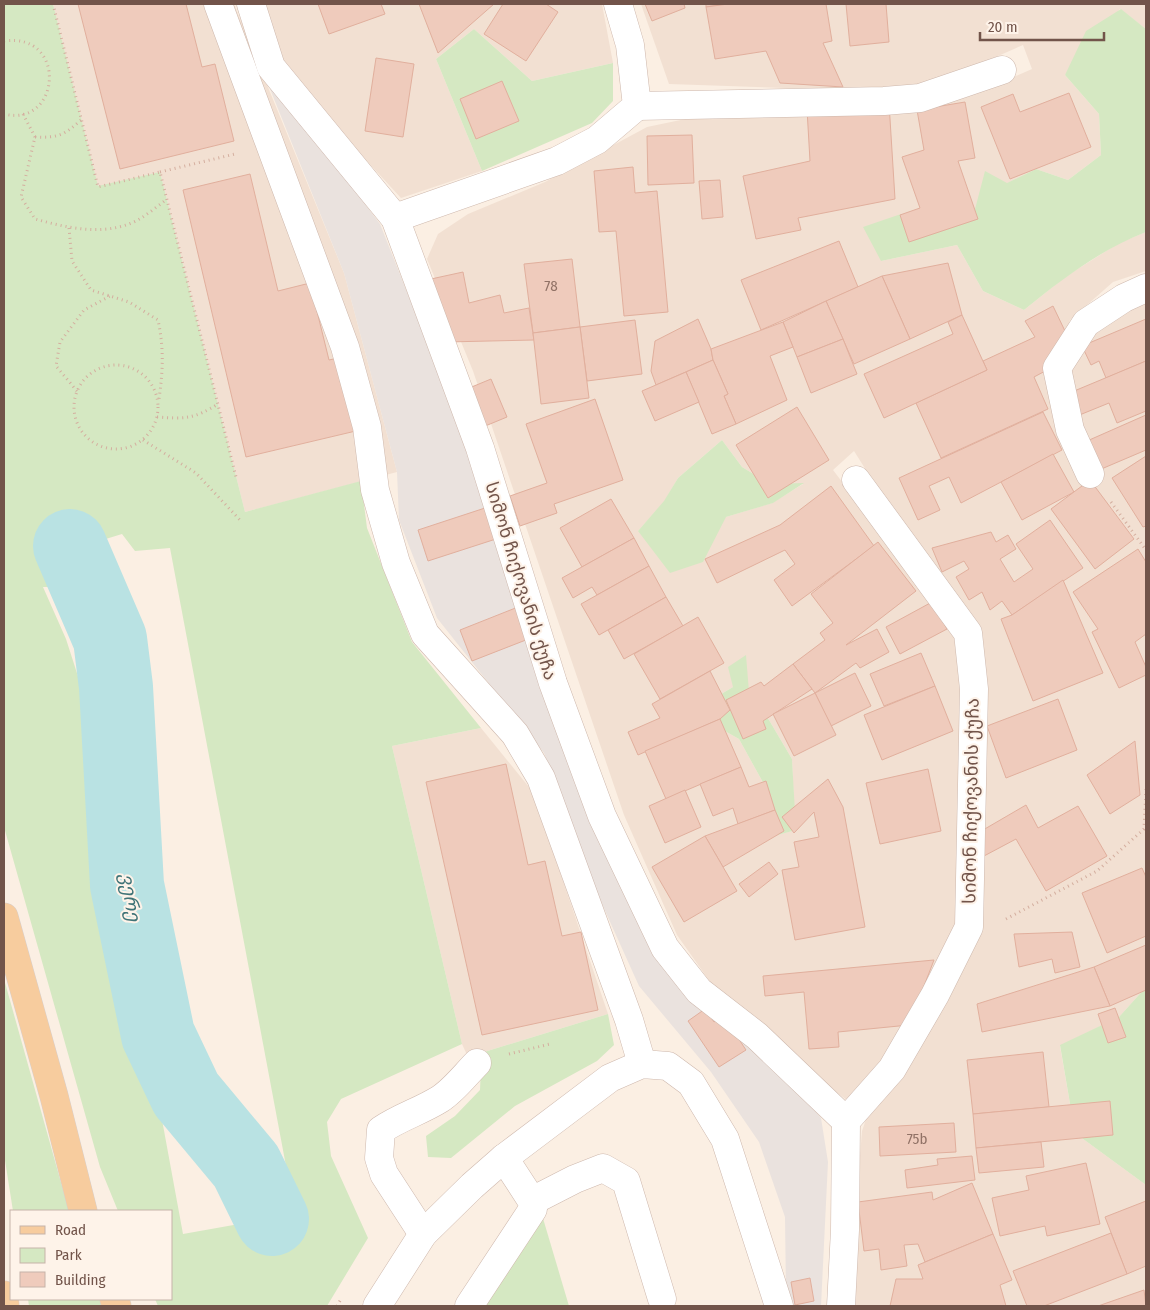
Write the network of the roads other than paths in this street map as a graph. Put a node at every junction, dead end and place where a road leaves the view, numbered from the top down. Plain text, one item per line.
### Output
1 (218, 4) edge
2 (251, 4) edge
3 (618, 4) edge
4 (1002, 70) dead end
5 (637, 106) junction
6 (395, 218) junction
7 (1146, 288) edge
8 (1090, 474) road end
9 (856, 480) dead end
10 (4, 917) edge
11 (477, 1062) road end
12 (642, 1064) junction
13 (846, 1121) junction
14 (504, 1158) junction
15 (532, 1201) junction
16 (83, 1210) edge
17 (423, 1234) junction
18 (4, 1295) edge
19 (662, 1298) dead end
20 (6, 1306) edge
21 (377, 1306) edge
22 (469, 1306) edge
23 (779, 1306) edge
24 (840, 1306) edge

1 - 12 street
2 - 6 street, სიმონ ჩიქოვანის ქუჩა
3 - 5 street
4 - 5 street
5 - 6 street
6 - 13 street, სიმონ ჩიქოვანის ქუჩა
7 - 8 street
9 - 13 street, სიმონ ჩიქოვანის ქუჩა
10 - 16 main road
11 - 17 street
12 - 14 street
12 - 23 street
13 - 24 street
14 - 15 street
14 - 17 street
15 - 19 street
15 - 22 street
17 - 21 street
18 - 20 main road

